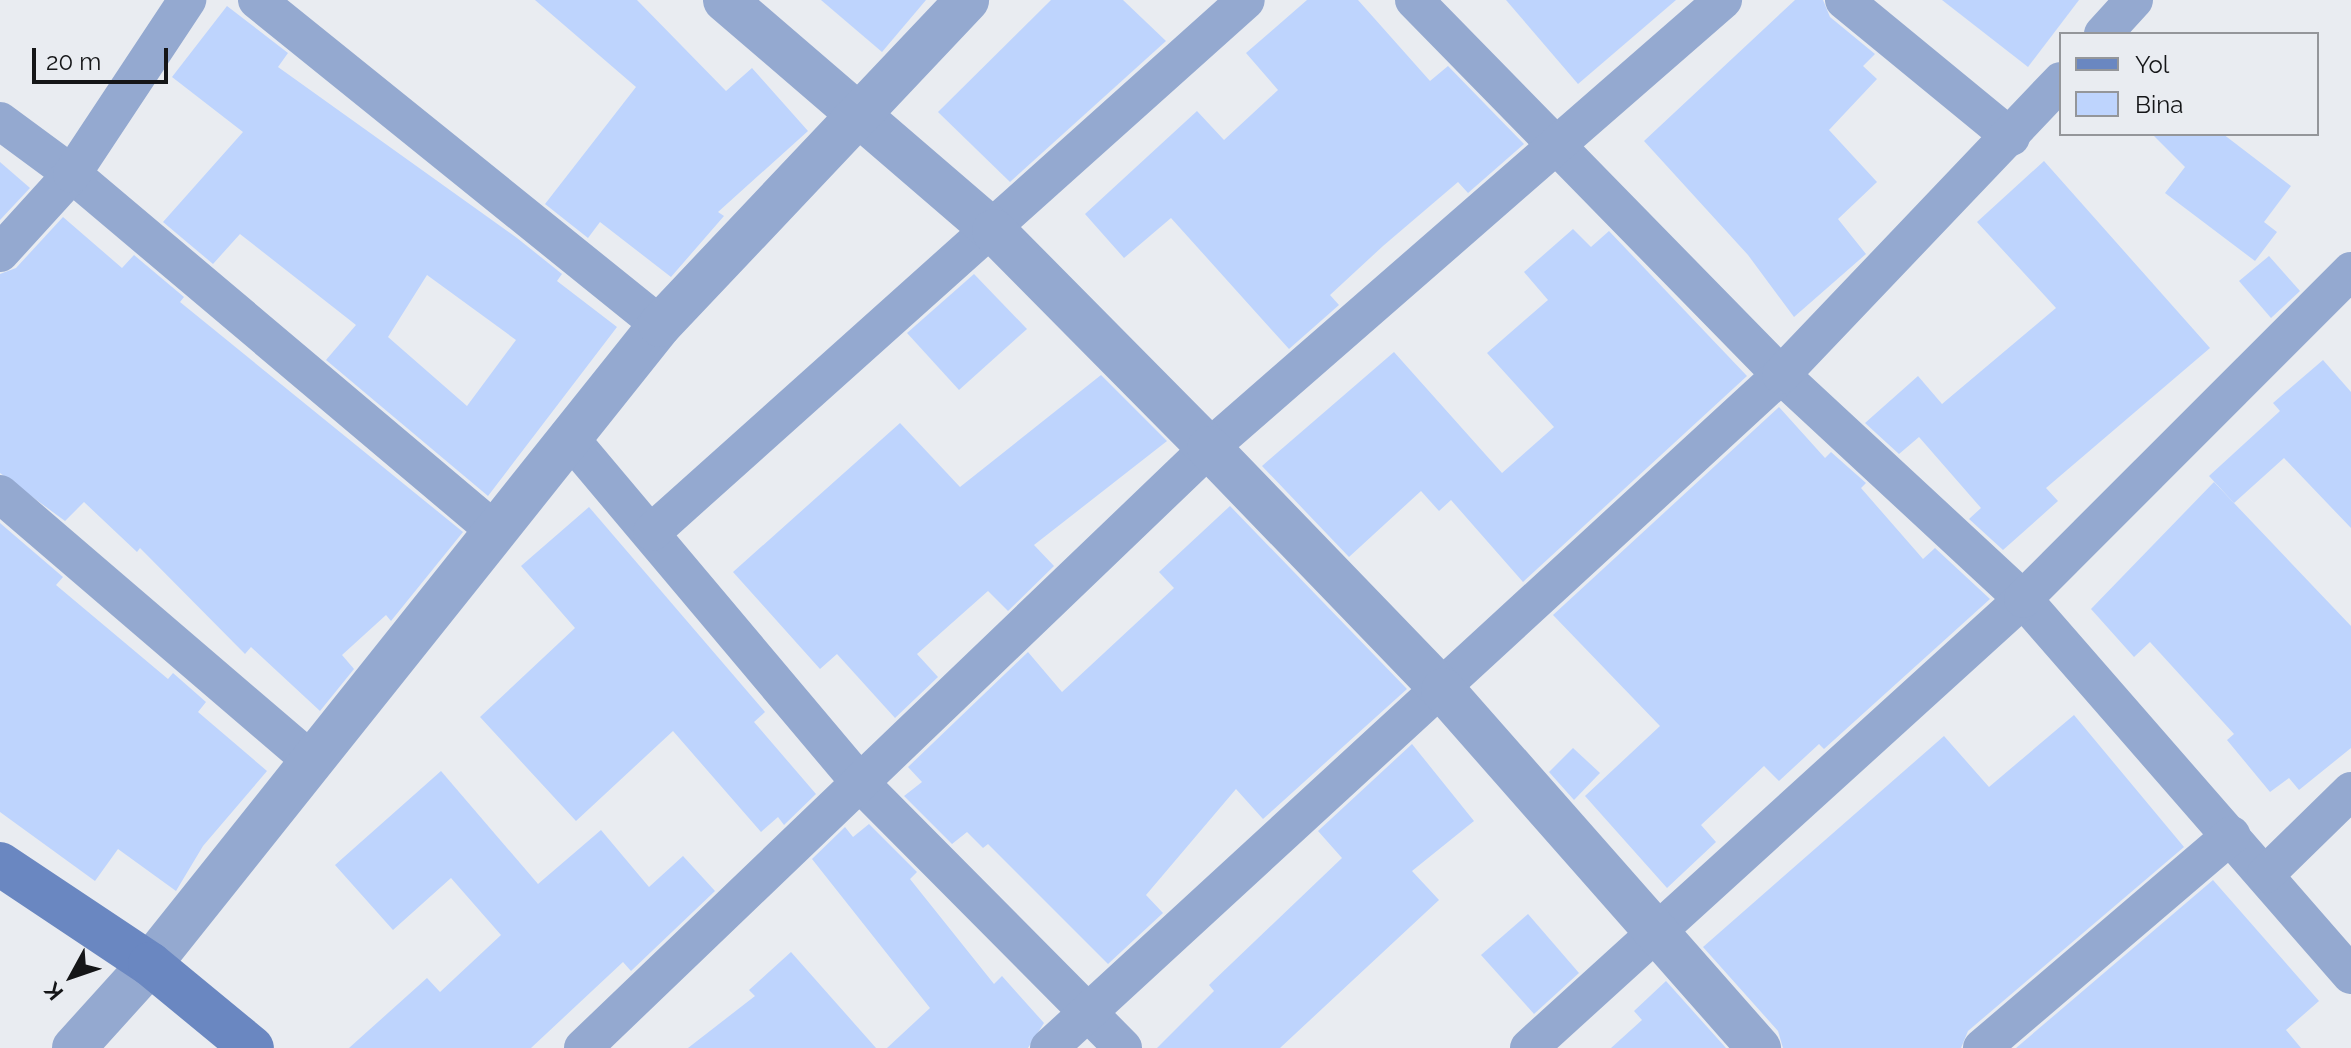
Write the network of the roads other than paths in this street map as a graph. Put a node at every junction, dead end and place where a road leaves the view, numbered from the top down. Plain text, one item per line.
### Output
1 (187, 0) edge
2 (257, 0) edge
3 (725, 0) edge
4 (967, 0) edge
5 (1246, 0) edge
6 (1414, 0) edge
7 (1723, 0) edge
8 (1844, 0) edge
9 (2134, 0) edge
10 (2105, 32) edge
11 (2059, 83) edge
12 (856, 110) junction
13 (0, 121) edge
14 (2011, 137) junction
15 (1561, 147) junction
16 (72, 174) junction
17 (994, 231) junction
18 (0, 253) edge
19 (2351, 271) edge
20 (660, 325) junction
21 (1781, 375) junction
22 (568, 436) junction
23 (1209, 448) junction
24 (0, 494) edge
25 (494, 530) junction
26 (652, 532) junction
27 (2023, 599) junction
28 (1443, 690) junction
29 (310, 760) junction
30 (863, 786) junction
31 (2351, 791) edge
32 (2231, 835) junction
33 (0, 864) edge
34 (2266, 874) junction
35 (1656, 934) junction
36 (150, 964) junction
37 (2351, 975) edge
38 (1090, 1011) junction
39 (74, 1048) edge
40 (252, 1048) edge
41 (583, 1048) edge
42 (1049, 1048) edge
43 (1123, 1048) edge
44 (1529, 1048) edge
45 (1759, 1048) edge
46 (1982, 1048) edge

1 - 16 street
2 - 20 street
3 - 12 street
4 - 12 street
5 - 17 street
6 - 15 street
7 - 15 street
8 - 14 street
9 - 10 street
11 - 14 street
12 - 17 street
12 - 20 street
13 - 16 street
14 - 21 street
15 - 21 street
15 - 23 street
16 - 18 street
16 - 25 street
17 - 23 street
17 - 26 street
19 - 27 street
20 - 22 street
21 - 27 street
21 - 28 street
22 - 25 street
22 - 26 street
23 - 28 street
23 - 30 street
24 - 29 street
25 - 29 street
26 - 30 street
27 - 32 street
27 - 35 street
28 - 35 street
28 - 38 street
29 - 36 street
30 - 38 street
30 - 41 street
31 - 34 street
32 - 34 street
32 - 46 street
33 - 36 main road
34 - 37 street
35 - 44 street
35 - 45 street
36 - 39 street
36 - 40 main road
38 - 42 street
38 - 43 street

